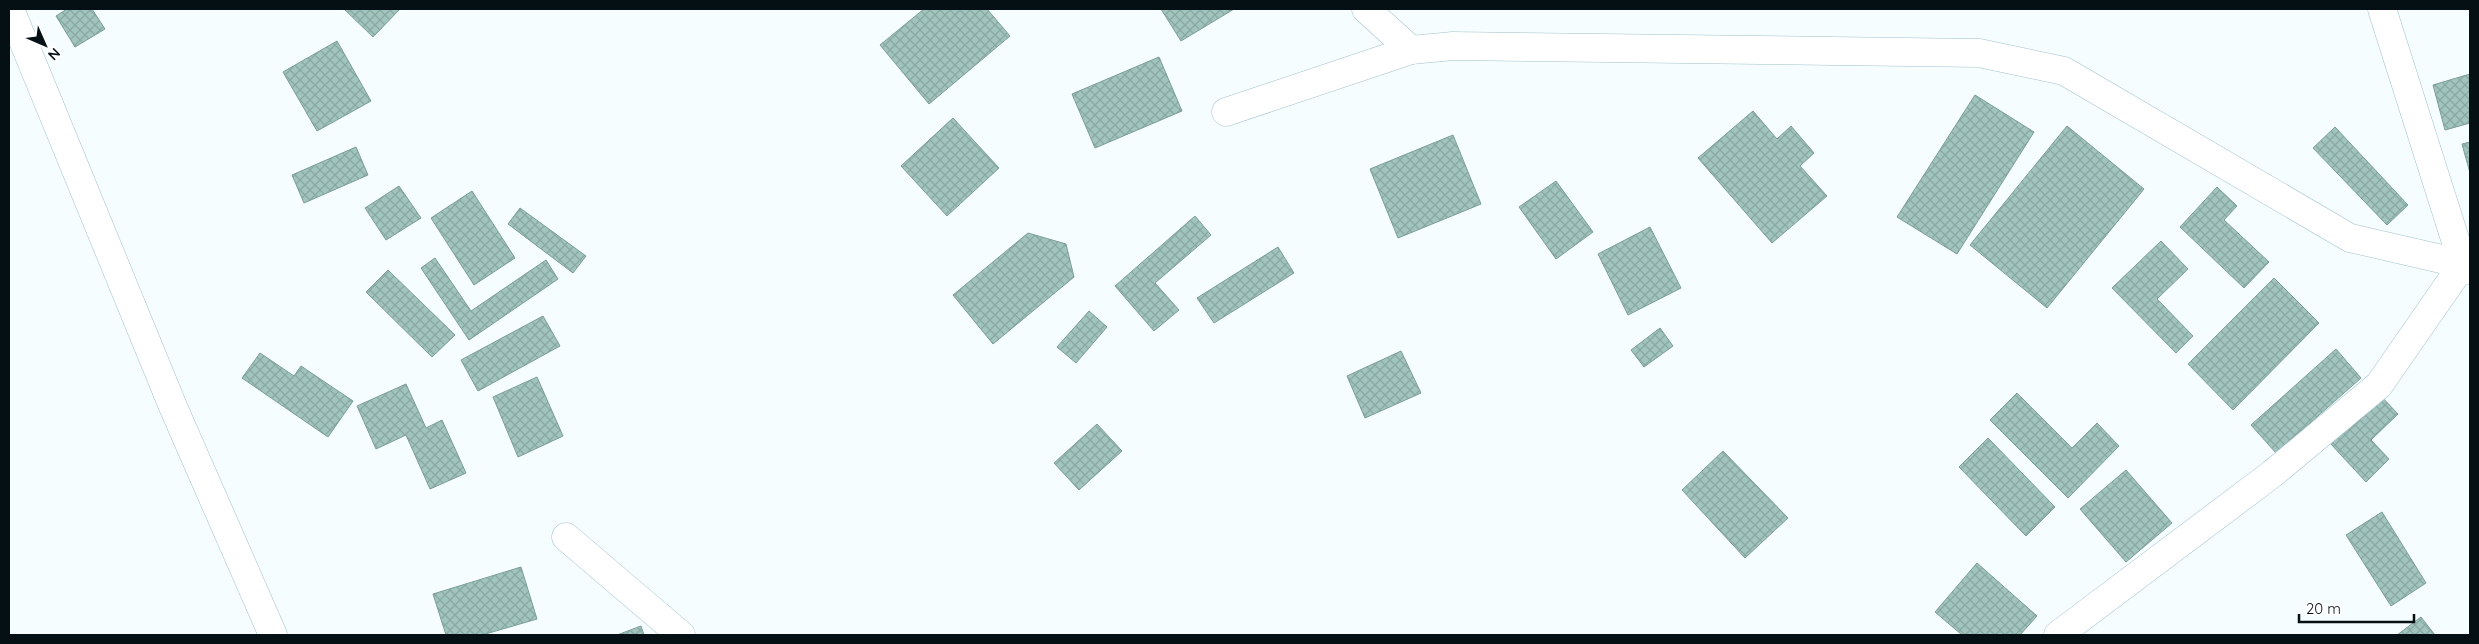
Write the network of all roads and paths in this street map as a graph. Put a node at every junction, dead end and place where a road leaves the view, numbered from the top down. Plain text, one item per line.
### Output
1 (10, 9) edge
2 (1366, 9) edge
3 (2382, 9) edge
4 (1410, 50) junction
5 (1226, 112) dead end
6 (2467, 267) edge
7 (566, 536) dead end
8 (273, 635) edge
9 (681, 635) edge
10 (2058, 635) edge

1 - 8 street
2 - 4 street
3 - 6 street
4 - 5 street
4 - 6 street
6 - 10 street
7 - 9 street

